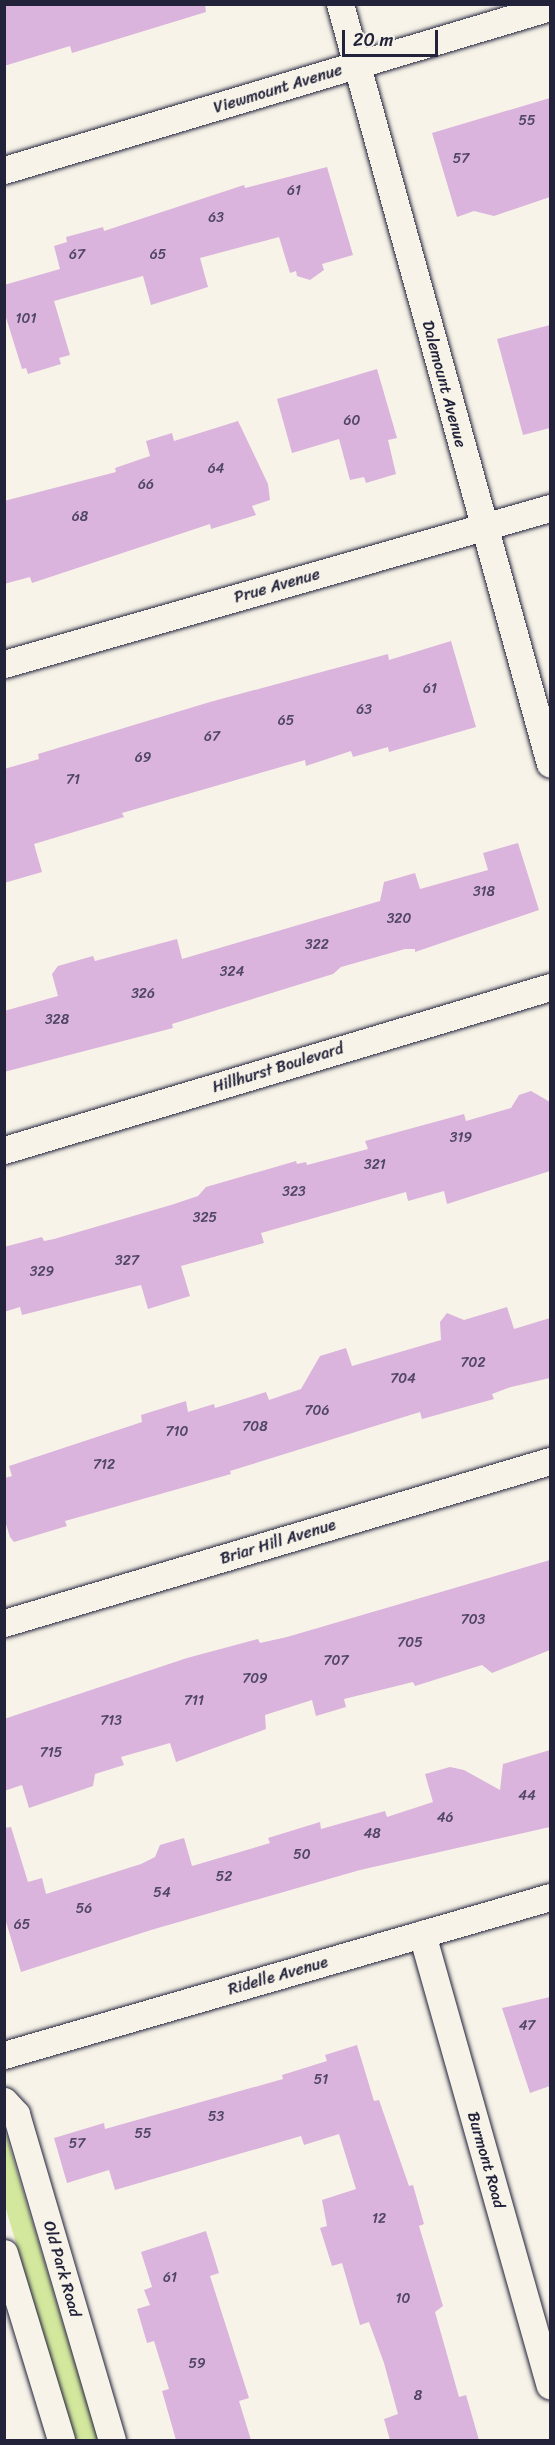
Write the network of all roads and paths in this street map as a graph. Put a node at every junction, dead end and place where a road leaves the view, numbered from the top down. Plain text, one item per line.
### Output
1 (340, 4) edge
2 (550, 7) edge
3 (358, 65) junction
4 (4, 170) edge
5 (550, 508) edge
6 (483, 528) junction
7 (4, 664) edge
8 (550, 764) edge
9 (550, 987) edge
10 (4, 1150) edge
11 (550, 1461) edge
12 (4, 1623) edge
13 (550, 1897) edge
14 (422, 1934) junction
15 (4, 2055) edge
16 (4, 2101) edge
17 (4, 2253) edge
18 (550, 2385) edge
19 (61, 2440) edge
20 (112, 2440) edge

1 - 3 street, Dalemount Avenue
2 - 3 street, Viewmount Avenue
3 - 4 street, Viewmount Avenue
3 - 6 street, Dalemount Avenue
5 - 6 street, Prue Avenue
6 - 7 street, Prue Avenue
6 - 8 street, Dalemount Avenue
9 - 10 street, Hillhurst Boulevard
11 - 12 street, Briar Hill Avenue
13 - 14 street, Ridelle Avenue
14 - 15 street, Ridelle Avenue
14 - 18 street, Burmont Road
16 - 20 street, Old Park Road
17 - 19 street

